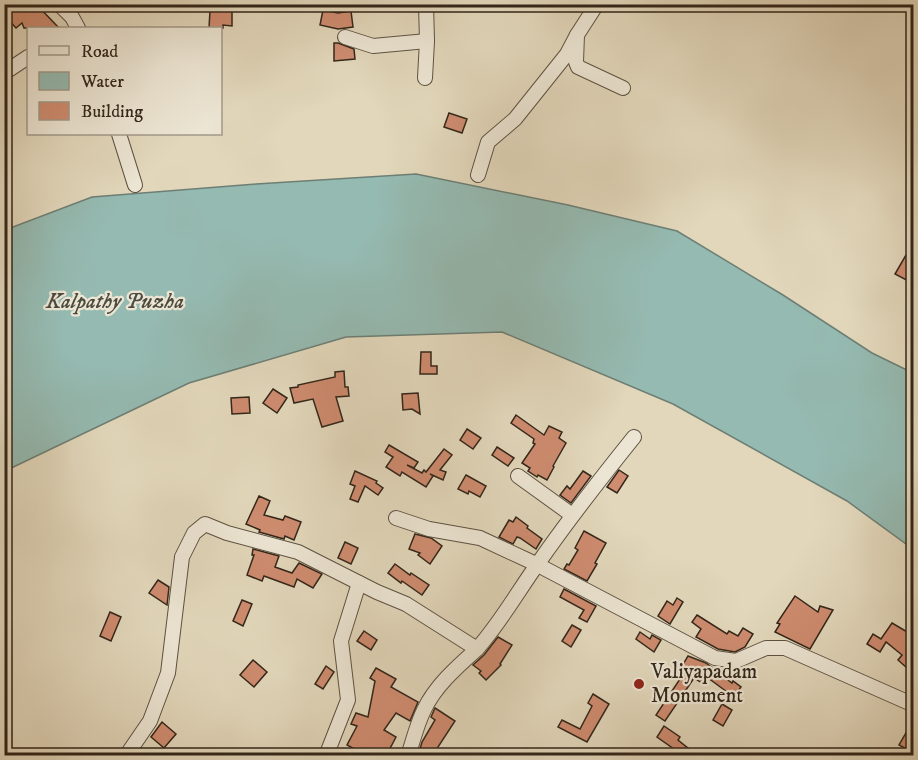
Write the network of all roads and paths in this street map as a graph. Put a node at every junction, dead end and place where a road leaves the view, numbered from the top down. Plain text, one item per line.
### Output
1 (59, 4) edge
2 (426, 4) edge
3 (597, 4) edge
4 (76, 27) edge
5 (577, 35) junction
6 (345, 37) dead end
7 (428, 41) junction
8 (27, 58) edge
9 (4, 73) edge
10 (425, 78) dead end
11 (623, 88) dead end
12 (119, 135) edge
13 (478, 175) dead end
14 (135, 185) dead end
15 (634, 436) dead end
16 (518, 476) dead end
17 (572, 515) junction
18 (396, 518) dead end
19 (537, 564) junction
20 (359, 583) junction
21 (477, 648) junction
22 (914, 705) edge
23 (126, 756) edge
24 (326, 756) edge
25 (408, 756) edge

1 - 4 street
2 - 7 street
3 - 5 street
5 - 11 street
5 - 13 street
6 - 7 street
7 - 10 street
8 - 9 street
12 - 14 street
15 - 17 street
16 - 17 street
17 - 19 street
18 - 19 street
19 - 21 street
19 - 22 street
20 - 21 street
20 - 23 street
20 - 24 street
21 - 25 street

